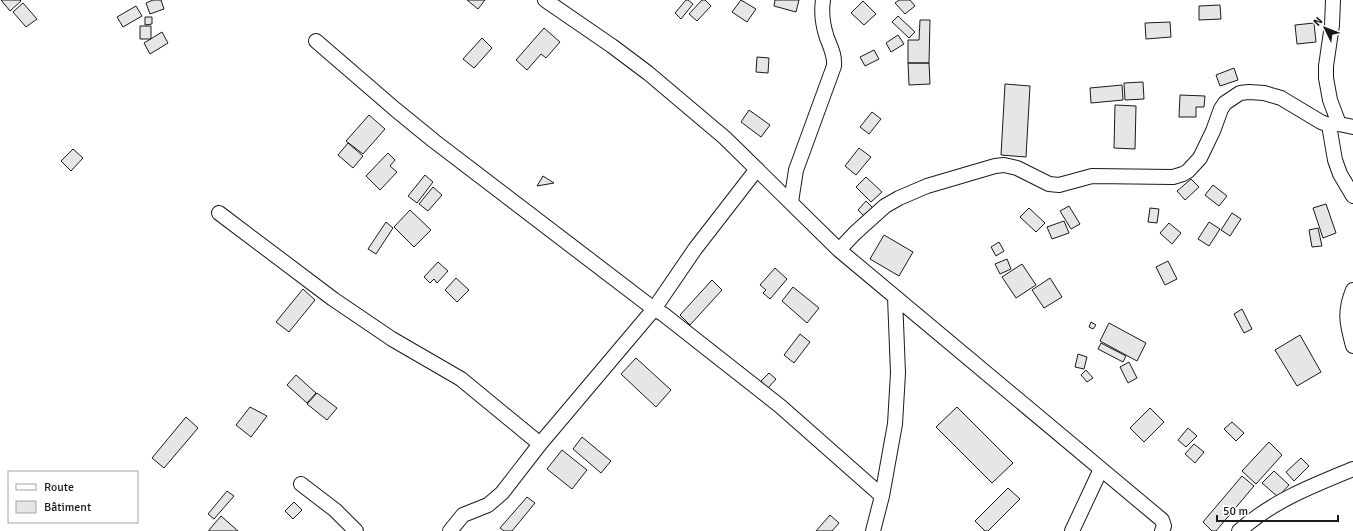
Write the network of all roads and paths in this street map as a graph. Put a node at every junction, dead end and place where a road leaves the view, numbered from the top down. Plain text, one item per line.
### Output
1 (545, 0) edge
2 (823, 0) edge
3 (1333, 0) edge
4 (316, 41) dead end
5 (1334, 124) junction
6 (1353, 127) edge
7 (757, 169) junction
8 (1353, 196) edge
9 (791, 202) junction
10 (219, 213) dead end
11 (839, 250) junction
12 (1353, 290) edge
13 (895, 298) junction
14 (654, 309) junction
15 (1353, 346) edge
16 (540, 444) junction
17 (1353, 469) edge
18 (1102, 470) junction
19 (302, 484) dead end
20 (882, 496) junction
21 (356, 531) edge
22 (450, 531) edge
23 (873, 531) edge
24 (1072, 531) edge
25 (1162, 531) edge
26 (1239, 531) edge

1 - 7 street
2 - 9 street
3 - 5 street
4 - 14 street
5 - 6 street
5 - 8 street
5 - 11 street
7 - 9 street
7 - 14 street
9 - 11 street
10 - 16 street
11 - 13 street
12 - 15 street
13 - 18 street
13 - 20 street
14 - 16 street
14 - 20 street
16 - 22 street
17 - 26 street
18 - 24 street
18 - 25 street
19 - 21 street
20 - 23 street

